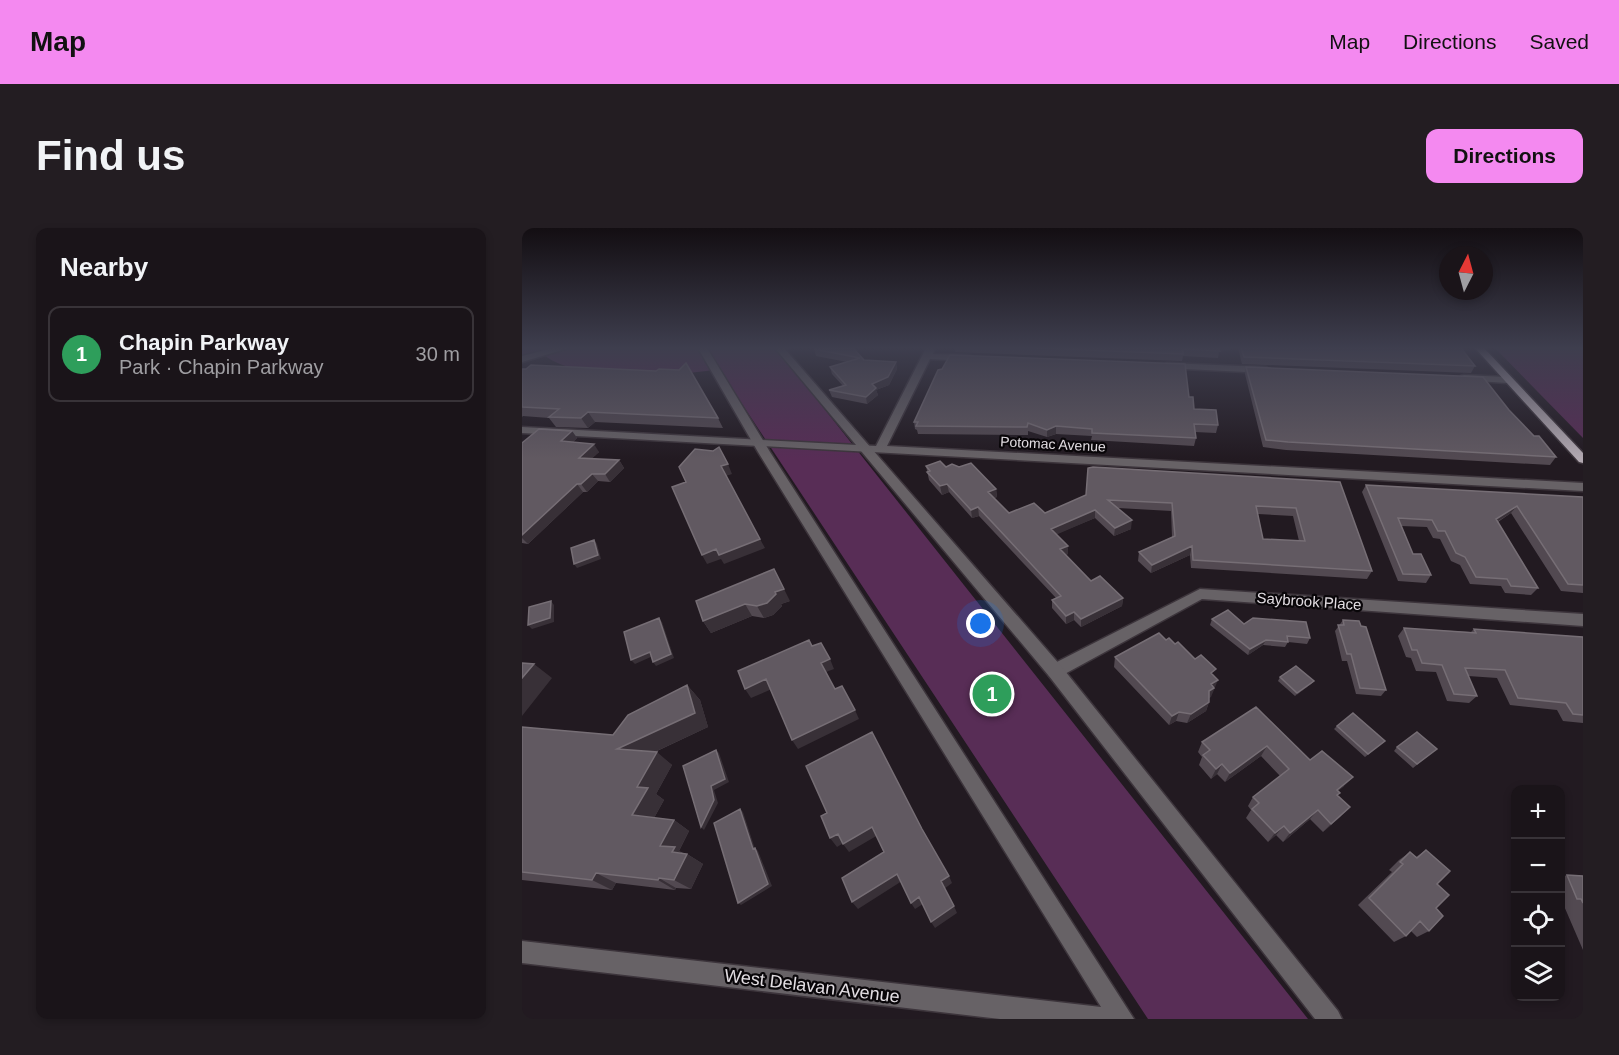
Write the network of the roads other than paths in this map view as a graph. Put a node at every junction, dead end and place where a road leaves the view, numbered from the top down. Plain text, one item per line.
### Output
1 (724, 385) edge
2 (813, 385) edge
3 (910, 385) edge
4 (1513, 385) edge
5 (523, 430) edge
6 (759, 443) junction
7 (873, 449) junction
8 (1583, 460) edge
9 (1583, 487) edge
10 (1583, 620) edge
11 (1054, 671) junction
12 (522, 952) edge
13 (1101, 1019) edge
14 (1122, 1019) edge
15 (1330, 1019) edge

1 - 6 street
2 - 7 street
3 - 7 street
4 - 8 main road
5 - 6 street, Potomac Avenue
6 - 7 street, Potomac Avenue
6 - 14 street
7 - 9 street, Potomac Avenue
7 - 11 street
10 - 11 street, Saybrook Place
11 - 15 street
12 - 13 street, West Delavan Avenue

